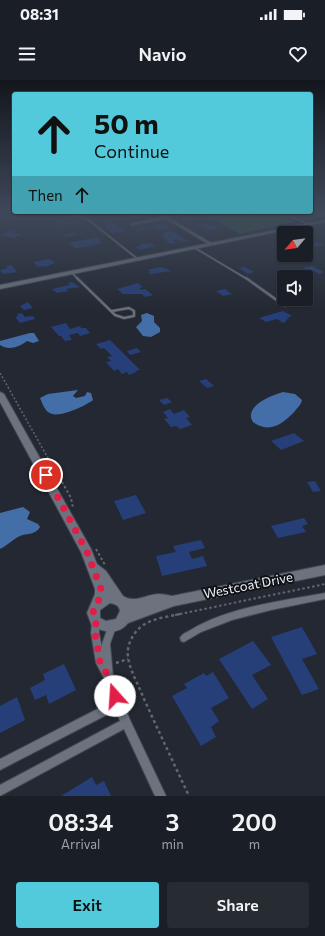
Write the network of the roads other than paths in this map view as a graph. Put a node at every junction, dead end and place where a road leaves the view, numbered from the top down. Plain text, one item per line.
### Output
1 (121, 245) edge
2 (205, 245) edge
3 (195, 248) junction
4 (139, 260) junction
5 (72, 274) junction
6 (0, 287) edge
7 (277, 300) edge
8 (112, 311) junction
9 (0, 394) edge
10 (100, 567) junction
11 (325, 570) edge
12 (325, 596) edge
13 (121, 601) junction
14 (172, 601) junction
15 (98, 602) junction
16 (124, 619) junction
17 (96, 622) junction
18 (112, 627) junction
19 (184, 638) dead end
20 (108, 676) junction
21 (118, 704) junction
22 (126, 724) junction
23 (0, 765) edge
24 (0, 791) edge
25 (161, 796) edge

1 - 4 lane
2 - 3 main road
3 - 4 main road
3 - 7 lane
4 - 5 main road
5 - 6 main road
5 - 8 lane
8 - 8 lane
9 - 10 main road
10 - 13 main road
10 - 15 main road
11 - 14 main road, Westcoat Drive
12 - 19 street
13 - 14 main road, Westcoat Drive
13 - 15 main road
13 - 16 main road
14 - 16 main road, Westcoat Drive
15 - 17 main road
16 - 18 main road
17 - 18 main road
17 - 20 street
18 - 20 street
20 - 21 street
21 - 22 street
21 - 23 street
22 - 24 street
22 - 25 street

